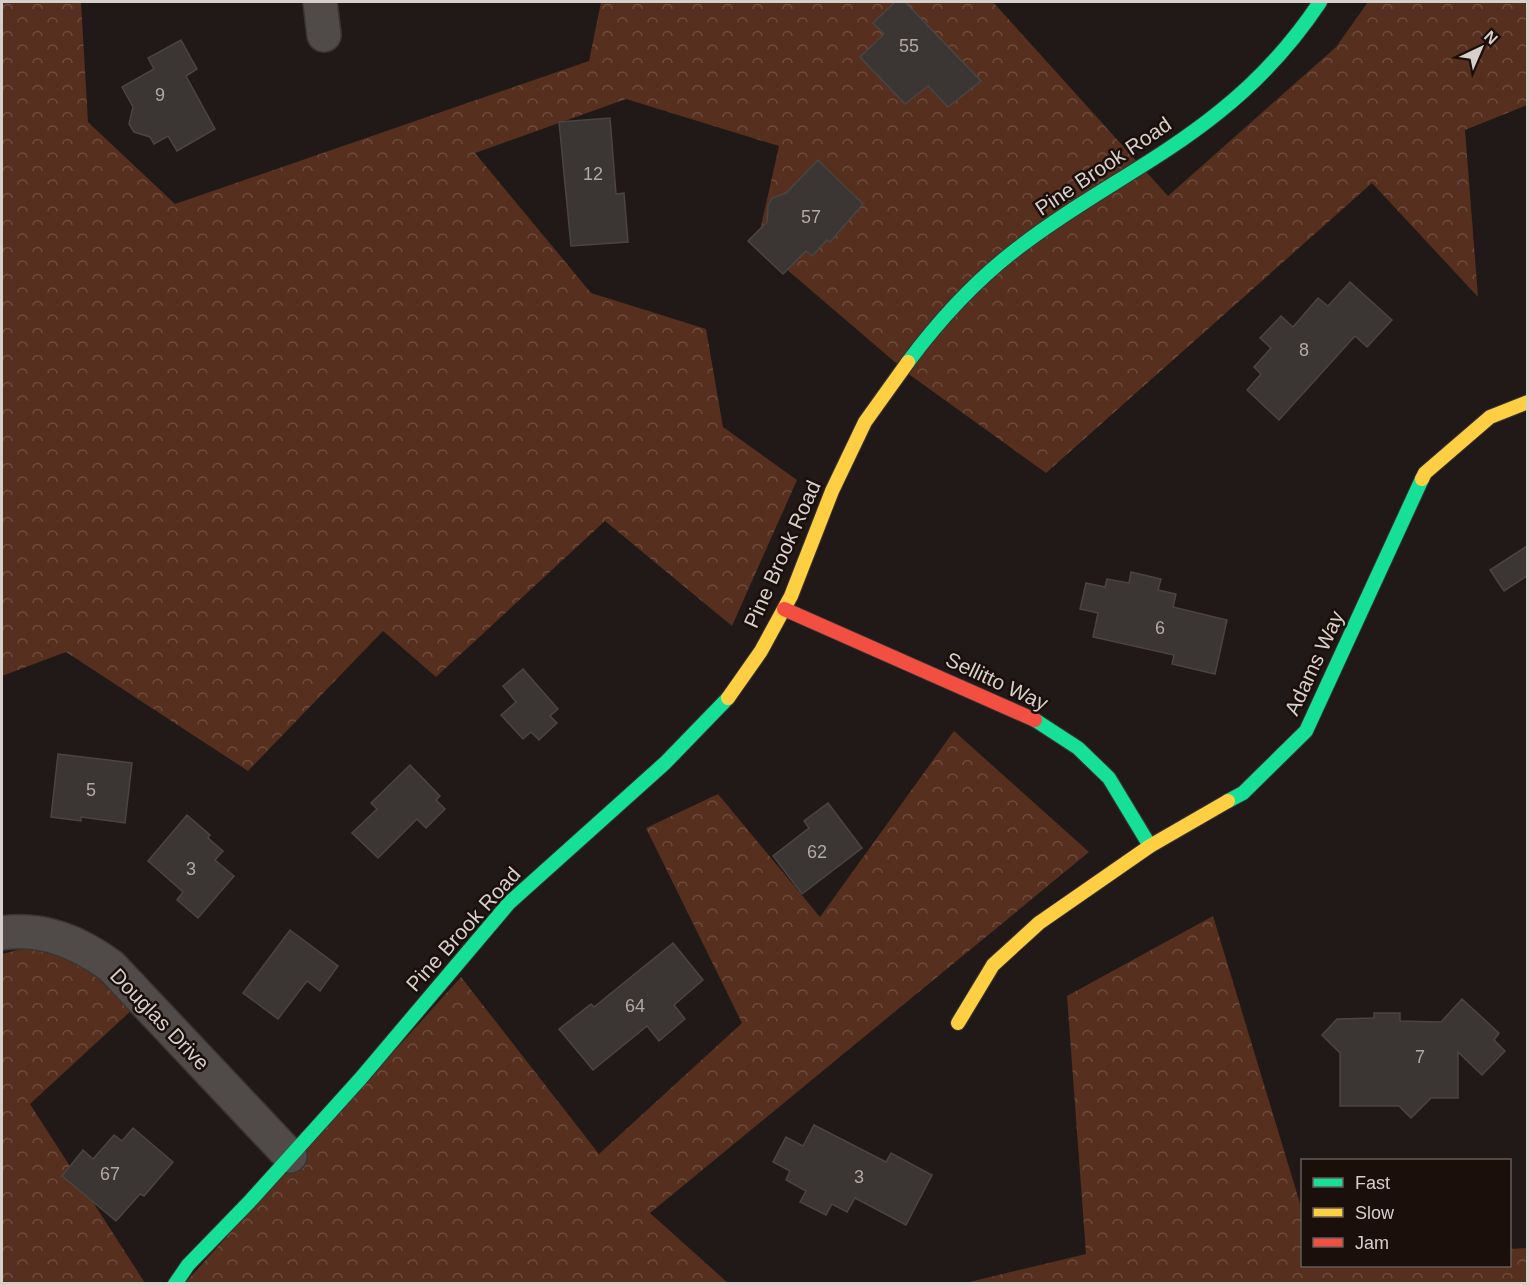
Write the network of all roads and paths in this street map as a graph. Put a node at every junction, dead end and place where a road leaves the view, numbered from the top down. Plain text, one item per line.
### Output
1 (320, 2) edge
2 (1320, 2) edge
3 (324, 35) dead end
4 (1527, 402) edge
5 (784, 609) junction
6 (1150, 846) junction
7 (2, 933) edge
8 (958, 1023) dead end
9 (290, 1156) junction
10 (175, 1284) edge

1 - 3 street
2 - 5 street, Pine Brook Road
4 - 6 street, Adams Way
5 - 6 street, Sellitto Way
5 - 9 street, Pine Brook Road
6 - 8 street, Adams Way
7 - 9 street, Douglas Drive
9 - 10 street, Pine Brook Road

